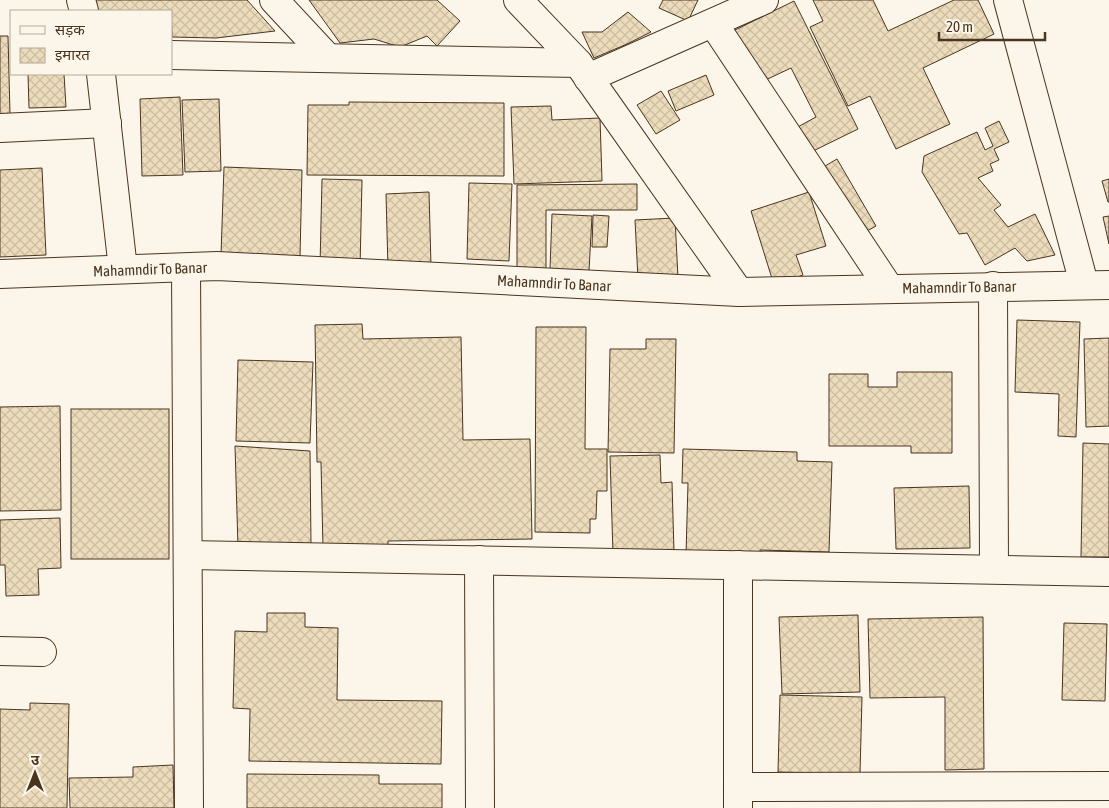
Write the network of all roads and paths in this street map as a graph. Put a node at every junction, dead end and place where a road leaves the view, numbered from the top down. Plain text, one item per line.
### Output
1 (274, 0) edge
2 (518, 0) edge
3 (764, 0) edge
4 (1008, 0) edge
5 (713, 23) junction
6 (172, 55) edge
7 (328, 58) junction
8 (583, 71) junction
9 (101, 75) edge
10 (107, 123) junction
11 (0, 128) edge
12 (186, 268) junction
13 (123, 269) junction
14 (0, 274) edge
15 (1097, 284) edge
16 (993, 286) junction
17 (889, 288) junction
18 (739, 292) junction
19 (188, 555) junction
20 (479, 560) junction
21 (738, 565) junction
22 (994, 569) junction
23 (1109, 572) edge
24 (0, 651) edge
25 (42, 652) dead end
26 (1109, 786) edge
27 (738, 797) edge
28 (189, 808) edge
29 (480, 808) edge

1 - 7 street
2 - 8 street
3 - 5 street
4 - 15 street
5 - 8 street
5 - 17 street
6 - 7 street
7 - 8 street
8 - 18 street
9 - 10 street
10 - 11 street
10 - 13 street
12 - 13 street, Mahamndir To Banar
12 - 18 street, Mahamndir To Banar
12 - 19 street
13 - 14 street, Mahamndir To Banar
15 - 16 street, Mahamndir To Banar
16 - 17 street, Mahamndir To Banar
16 - 22 street
17 - 18 street, Mahamndir To Banar
19 - 20 street
19 - 28 street
20 - 21 street
20 - 29 street
21 - 22 street
21 - 27 street
22 - 23 street
24 - 25 street
26 - 27 street

